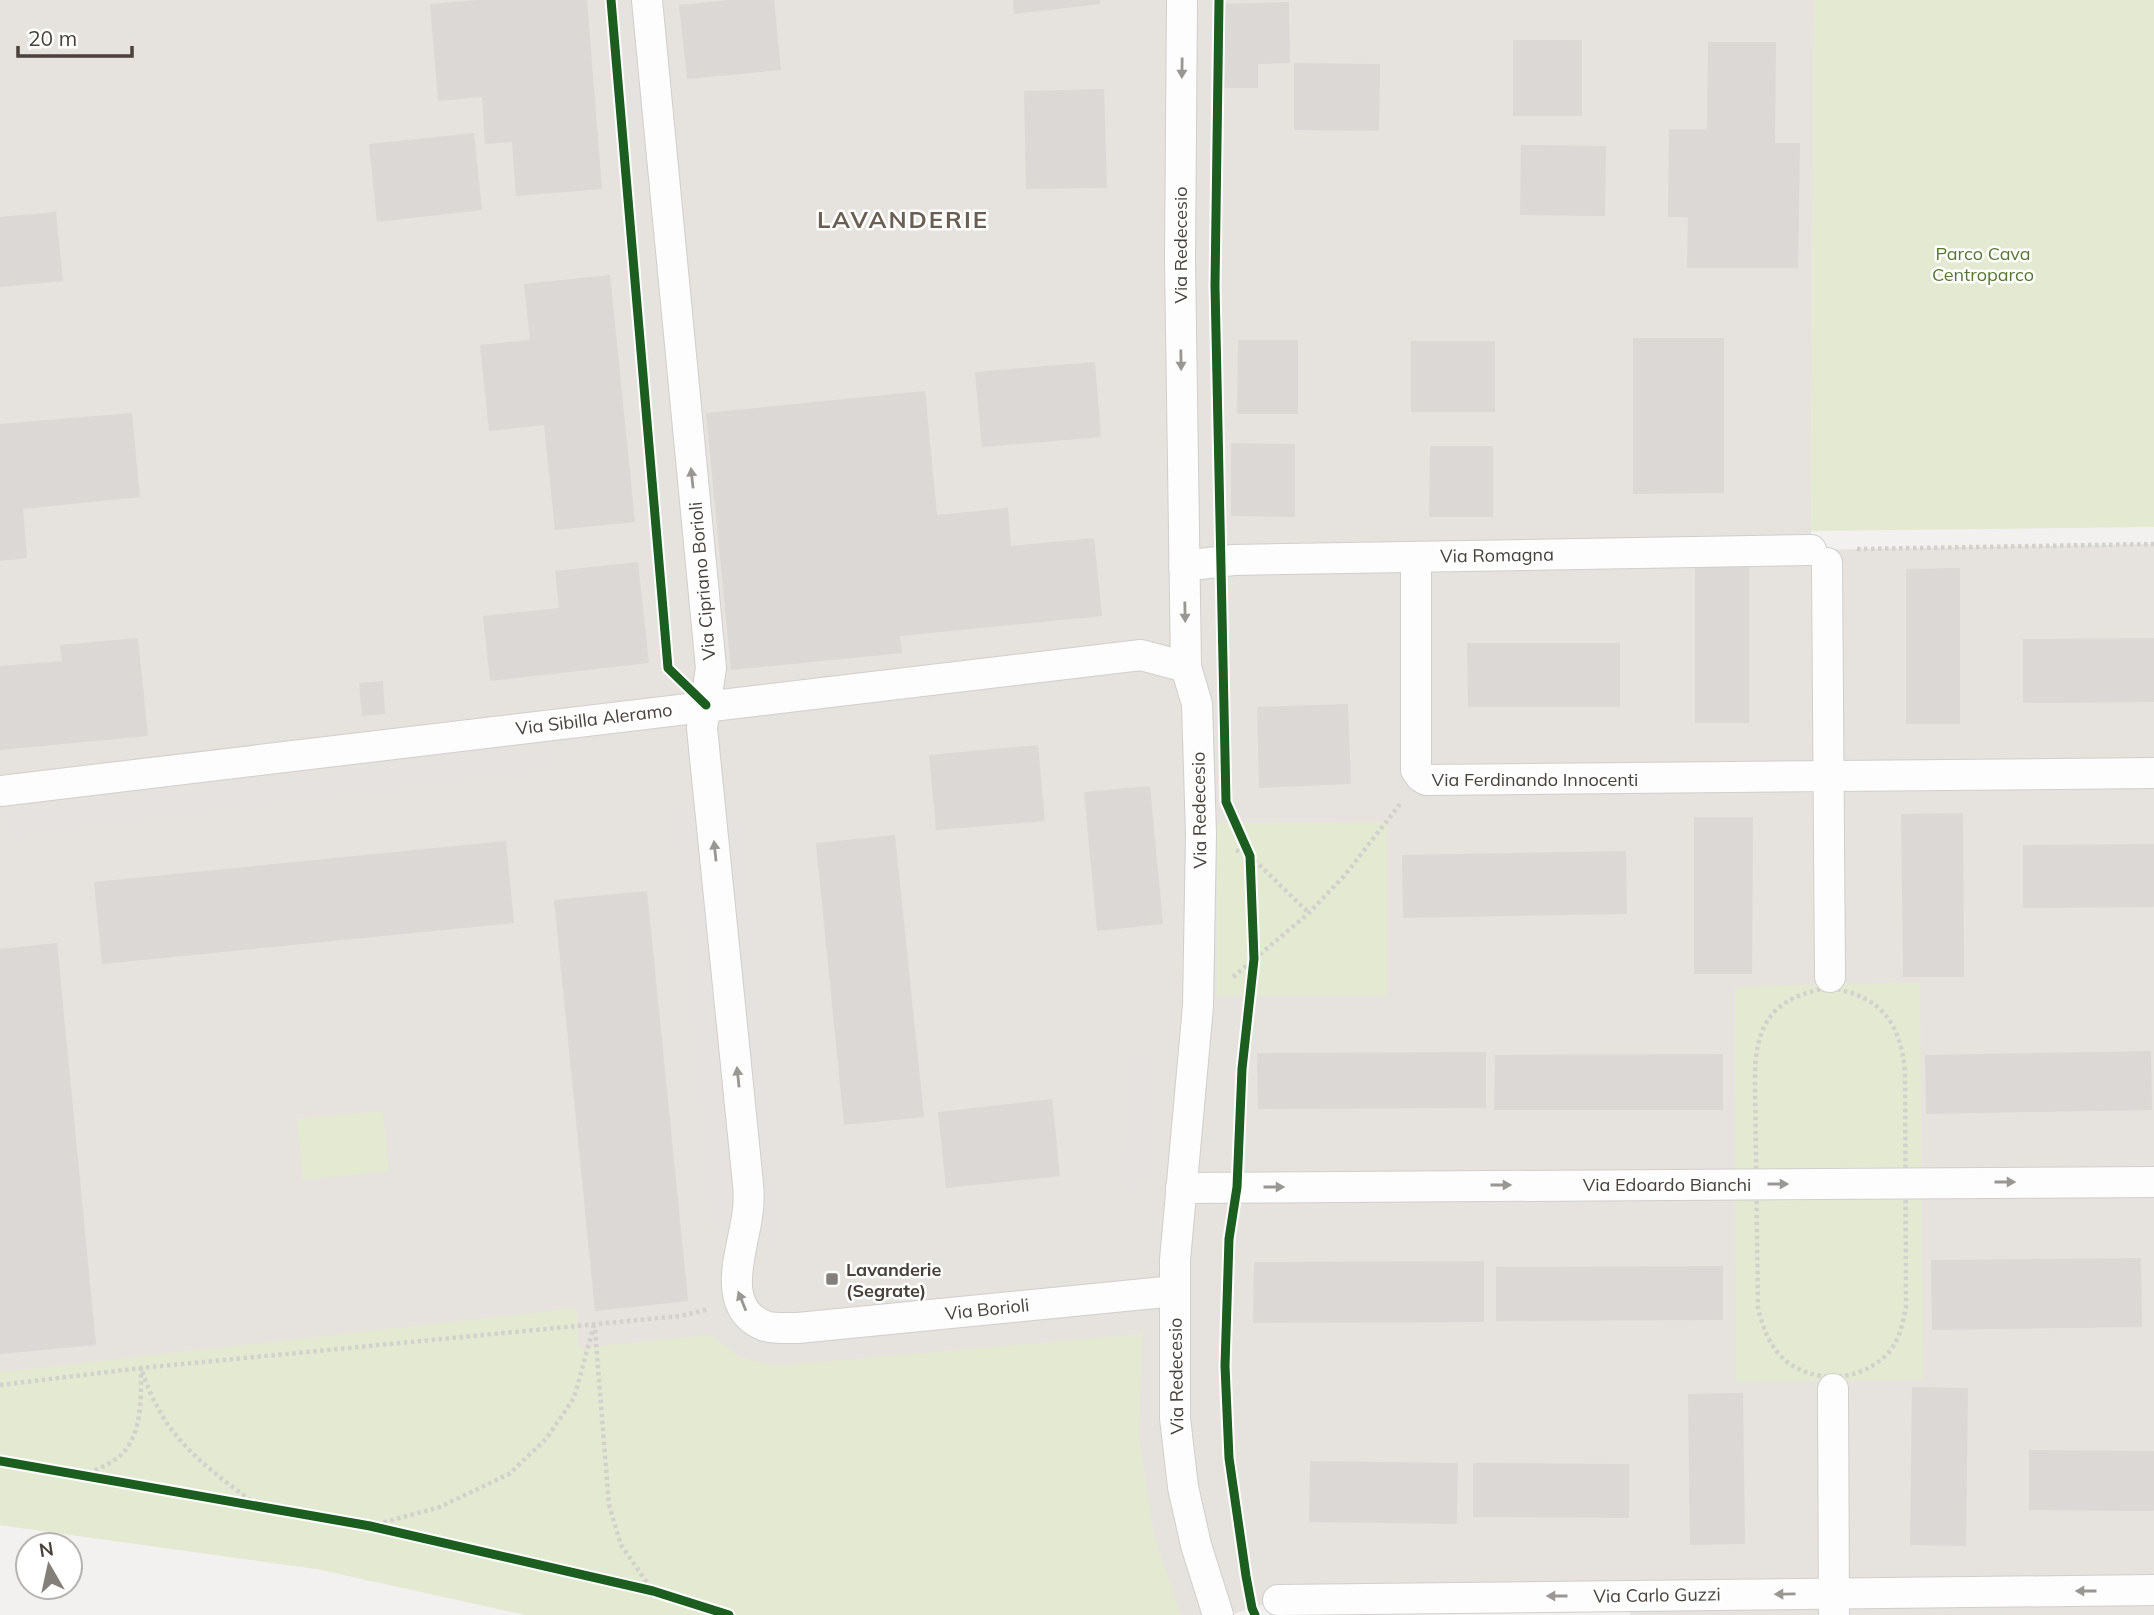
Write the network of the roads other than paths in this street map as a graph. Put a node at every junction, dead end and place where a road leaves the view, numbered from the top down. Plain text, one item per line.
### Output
1 (647, 0) edge
2 (1182, 0) edge
3 (1416, 557) junction
4 (1185, 566) junction
5 (1186, 667) junction
6 (706, 705) junction
7 (2154, 774) edge
8 (1829, 777) junction
9 (0, 791) edge
10 (1830, 977) dead end
11 (2154, 1181) edge
12 (1181, 1188) junction
13 (1175, 1291) junction
14 (798, 1328) joint
15 (1833, 1389) dead end
16 (2154, 1590) edge
17 (1480, 1597) junction
18 (1278, 1601) dead end
19 (1834, 1604) edge
20 (1218, 1615) edge
21 (1438, 1615) edge

6 -> 1 street, Via Cipriano Borioli
2 -> 4 street, Via Redecesio
3 - 4 street, Via Romagna
3 - 8 street, Via Romagna
3 - 8 street, Via Ferdinando Innocenti
4 -> 5 street, Via Redecesio
5 - 6 street, Via Sibilla Aleramo
5 - 12 street, Via Redecesio
6 - 9 street, Via Sibilla Aleramo
14 -> 6 street, Via Cipriano Borioli
7 - 8 street, Via Ferdinando Innocenti
8 - 10 street
12 -> 11 street, Via Edoardo Bianchi
12 - 13 street, Via Redecesio
13 - 14 street, Via Borioli
13 - 20 street, Via Redecesio
15 - 19 street
16 -> 19 street, Via Carlo Guzzi
17 - 18 street, Via Carlo Guzzi
19 -> 17 street, Via Carlo Guzzi
17 - 21 street, Via Carlo Guzzi

